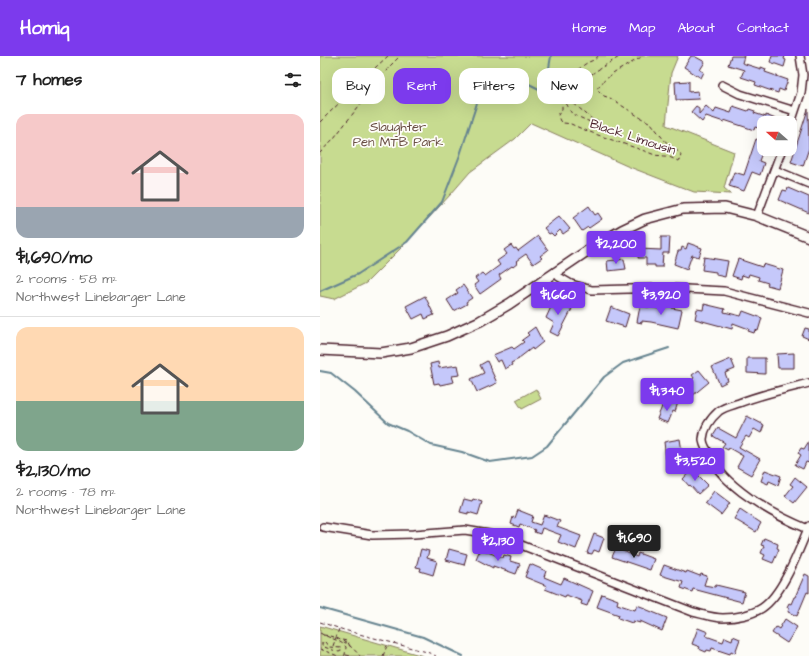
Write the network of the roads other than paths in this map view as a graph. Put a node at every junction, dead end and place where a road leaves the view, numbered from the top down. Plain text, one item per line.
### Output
1 (800, 56) edge
2 (722, 85) dead end
3 (795, 111) junction
4 (793, 116) edge
5 (780, 156) edge
6 (775, 170) junction
7 (809, 184) edge
8 (756, 216) junction
9 (809, 237) edge
10 (555, 272) junction
11 (809, 313) edge
12 (320, 350) edge
13 (809, 383) edge
14 (323, 527) dead end
15 (808, 527) edge

1 - 3 street
2 - 3 street
3 - 4 street
5 - 6 street
6 - 7 street
6 - 8 street
8 - 9 street
8 - 10 street
10 - 11 street
10 - 12 street
13 - 15 street
14 - 15 street

